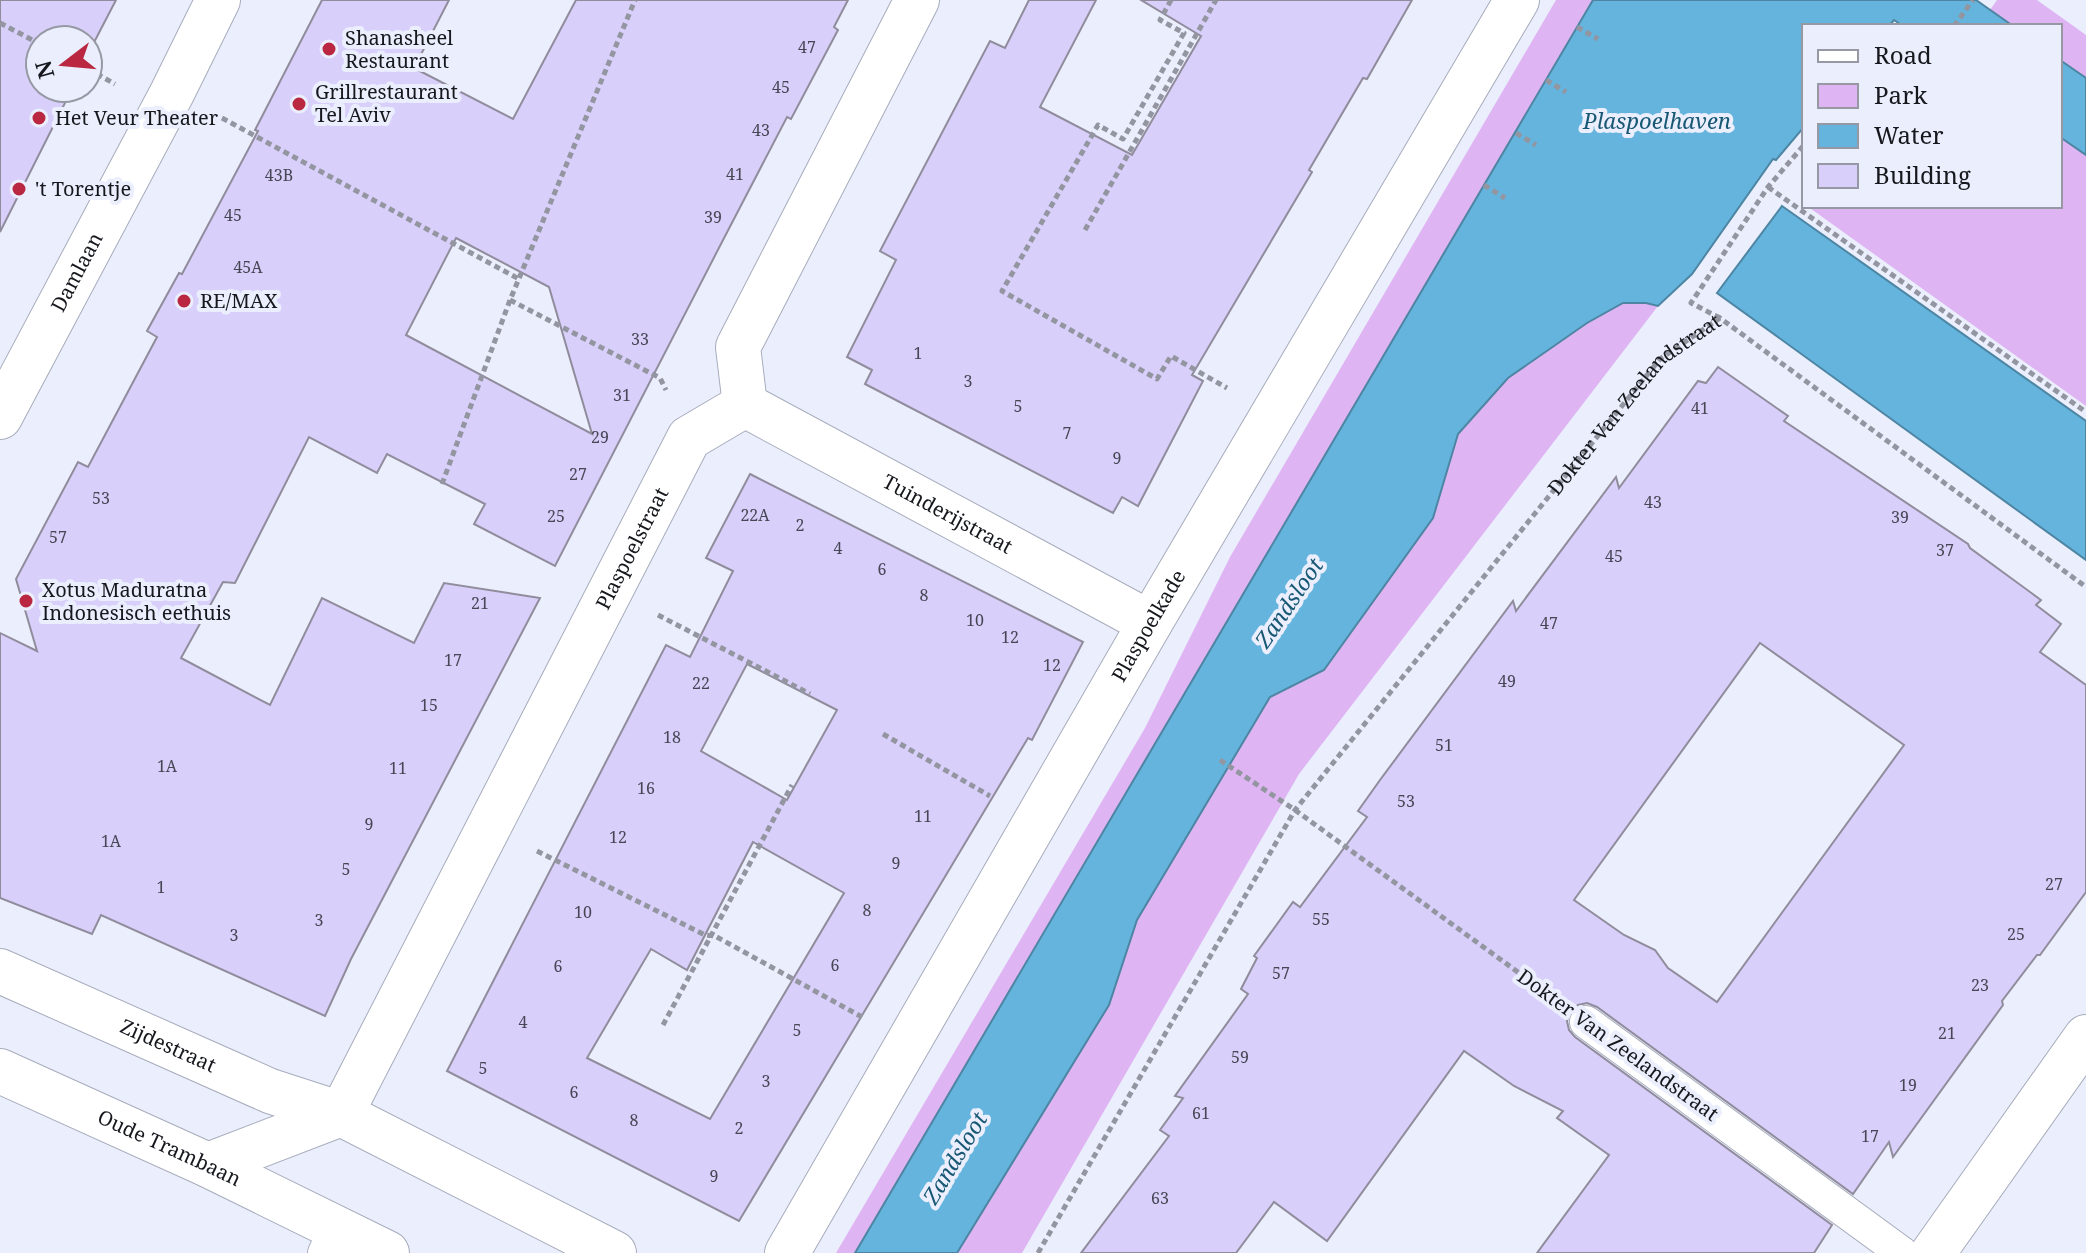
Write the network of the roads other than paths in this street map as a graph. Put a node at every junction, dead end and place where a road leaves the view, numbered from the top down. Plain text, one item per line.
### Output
1 (218, 0) edge
2 (917, 0) edge
3 (1517, 0) edge
4 (745, 405) junction
5 (0, 417) edge
6 (1150, 623) junction
7 (0, 971) edge
8 (1586, 1022) road end
9 (2086, 1037) edge
10 (0, 1071) edge
11 (341, 1114) junction
12 (208, 1165) junction
13 (330, 1240) edge
14 (387, 1253) edge
15 (614, 1253) edge
16 (787, 1253) edge
17 (1902, 1253) edge
18 (1933, 1253) edge

1 - 5 street, Damlaan
2 - 4 street
3 - 6 street, Plaspoelkade
4 - 6 street, Tuinderijstraat
4 - 11 street, Plaspoelstraat
6 - 16 street, Plaspoelkade
7 - 11 street, Zijdestraat
8 - 17 lane, Dokter Van Zeelandstraat
9 - 18 street
10 - 12 street, Oude Trambaan
11 - 12 street
11 - 15 street, Zijdestraat
12 - 13 street, Oude Trambaan
13 - 14 street, Oude Trambaan

